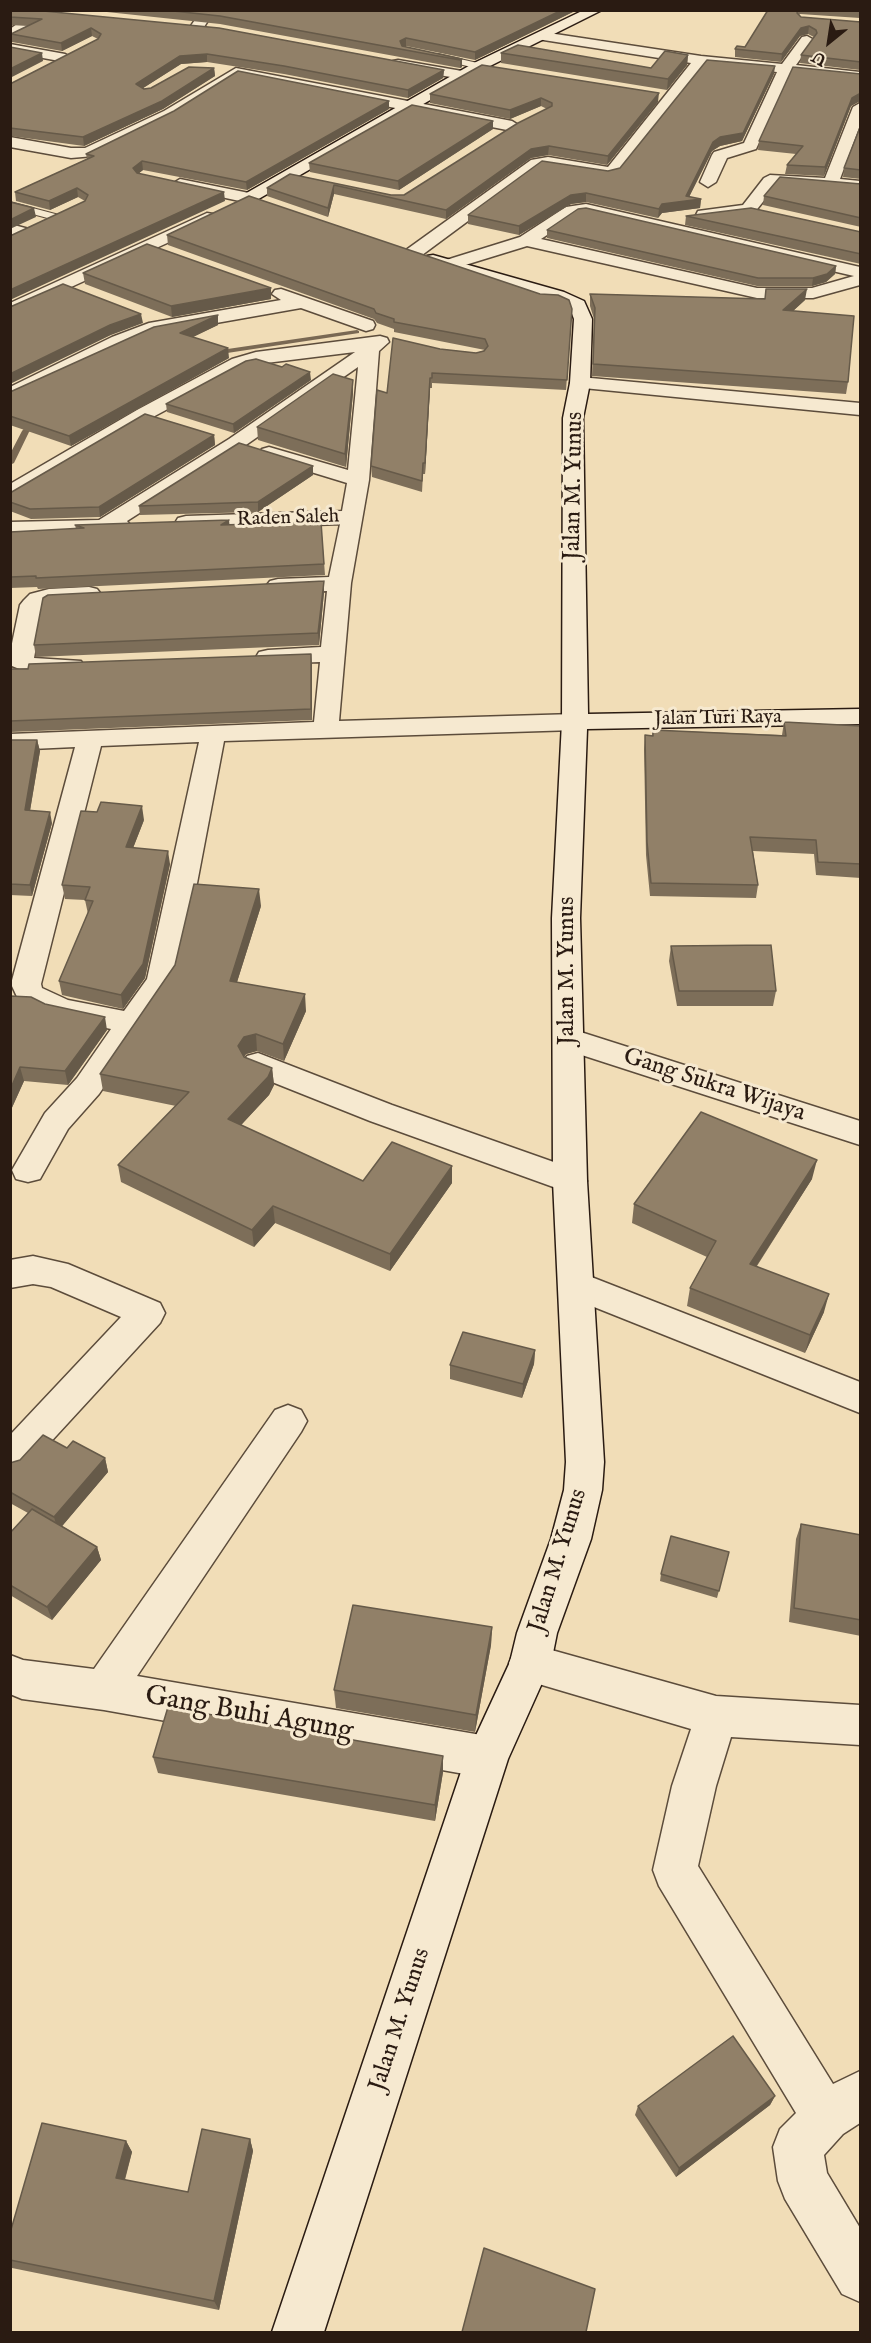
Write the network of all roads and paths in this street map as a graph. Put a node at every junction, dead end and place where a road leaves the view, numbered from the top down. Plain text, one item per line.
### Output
1 (209, 10) edge
2 (597, 10) edge
3 (44, 12) edge
4 (10, 26) edge
5 (197, 28) edge
6 (10, 35) edge
7 (542, 36) junction
8 (807, 40) edge
9 (10, 48) edge
10 (425, 54) edge
11 (701, 60) junction
12 (382, 61) edge
13 (479, 66) junction
14 (47, 68) edge
15 (216, 69) edge
16 (501, 69) edge
17 (786, 69) junction
18 (236, 72) junction
19 (462, 75) junction
20 (861, 76) edge
21 (408, 105) junction
22 (861, 106) edge
23 (492, 140) edge
24 (10, 142) edge
25 (288, 175) junction
26 (312, 180) edge
27 (168, 182) edge
28 (708, 182) dead end
29 (831, 182) junction
30 (861, 186) edge
31 (249, 198) junction
32 (10, 205) edge
33 (271, 205) edge
34 (71, 209) edge
35 (748, 209) junction
36 (770, 214) edge
37 (55, 217) junction
38 (648, 222) junction
39 (15, 234) edge
40 (526, 241) junction
41 (147, 246) junction
42 (391, 247) edge
43 (168, 254) edge
44 (412, 254) junction
45 (449, 265) junction
46 (861, 272) edge
47 (861, 280) edge
48 (63, 285) junction
49 (266, 289) edge
50 (84, 293) edge
51 (302, 302) junction
52 (10, 310) edge
53 (136, 313) edge
54 (167, 324) junction
55 (366, 325) dead end
56 (397, 340) edge
57 (372, 347) junction
58 (580, 382) junction
59 (10, 395) edge
60 (861, 409) edge
61 (144, 414) junction
62 (175, 424) edge
63 (216, 436) edge
64 (236, 443) junction
65 (358, 480) junction
66 (164, 489) junction
67 (10, 493) edge
68 (352, 517) junction
69 (248, 520) junction
70 (103, 527) junction
71 (10, 529) edge
72 (339, 583) junction
73 (258, 587) edge
74 (107, 594) edge
75 (333, 654) junction
76 (250, 658) edge
77 (95, 665) edge
78 (861, 717) edge
79 (575, 722) junction
80 (326, 729) junction
81 (213, 734) junction
82 (90, 738) junction
83 (10, 742) edge
84 (132, 1023) junction
85 (568, 1039) junction
86 (258, 1064) edge
87 (861, 1133) edge
88 (28, 1170) dead end
89 (570, 1181) junction
90 (10, 1274) edge
91 (576, 1285) junction
92 (861, 1398) edge
93 (288, 1421) dead end
94 (10, 1461) edge
95 (533, 1648) junction
96 (10, 1674) edge
97 (104, 1690) junction
98 (716, 1716) junction
99 (861, 1725) edge
100 (487, 1757) junction
101 (843, 2106) edge
102 (861, 2276) edge
103 (298, 2332) edge

1 - 5 street
2 - 7 street
3 - 4 street
3 - 6 street
7 - 11 street
7 - 13 street
8 - 17 street
9 - 14 street
10 - 13 lane
11 - 17 street
11 - 44 street
12 - 19 street
13 - 16 street
13 - 19 street
15 - 18 street
17 - 20 street
17 - 28 street
18 - 21 street
18 - 24 street
19 - 21 street
21 - 23 street
21 - 25 street
22 - 29 street
25 - 26 street
25 - 31 street
27 - 31 street
29 - 30 street
29 - 35 street
31 - 33 street
31 - 41 street
32 - 37 lane
34 - 37 street
35 - 36 street
35 - 38 street
37 - 39 street
38 - 40 street
38 - 46 street
40 - 45 street
40 - 47 street
41 - 43 street
41 - 48 street
42 - 44 street, Jalan M. Yunus
44 - 45 street, Jalan M. Yunus
45 - 58 street, Jalan M. Yunus
48 - 50 street
48 - 52 street
49 - 51 street
51 - 54 street
51 - 55 street
53 - 54 street
54 - 59 street
56 - 57 street
57 - 61 street
57 - 64 street
57 - 65 street
58 - 60 street
58 - 79 street, Jalan M. Yunus
61 - 62 street
61 - 67 street
63 - 64 street
64 - 65 street
64 - 66 street
65 - 68 street
66 - 69 street
66 - 70 street
68 - 69 street, Raden Saleh
68 - 72 street, Raden Saleh
69 - 70 street, Raden Saleh
70 - 71 street, Raden Saleh
72 - 73 street
72 - 75 street, Raden Saleh
74 - 77 street
75 - 76 street
75 - 80 street, Raden Saleh
78 - 79 street, Jalan Turi Raya
79 - 80 street, Jalan Turi Raya
79 - 85 street, Jalan M. Yunus
80 - 81 street, Jalan Turi Raya
81 - 82 street, Jalan Turi Raya
81 - 84 street
82 - 83 street, Jalan Turi Raya
82 - 84 street
84 - 88 street
85 - 87 street, Gang Sukra Wijaya
85 - 89 street, Jalan M. Yunus
86 - 89 street
89 - 91 street, Jalan M. Yunus
90 - 94 street
91 - 92 street
91 - 95 street, Jalan M. Yunus
93 - 97 street
95 - 98 street
95 - 100 street, Jalan M. Yunus
96 - 97 street, Gang Buhi Agung
97 - 100 street, Gang Buhi Agung
98 - 99 street
98 - 101 street
100 - 103 street, Jalan M. Yunus
101 - 102 street

